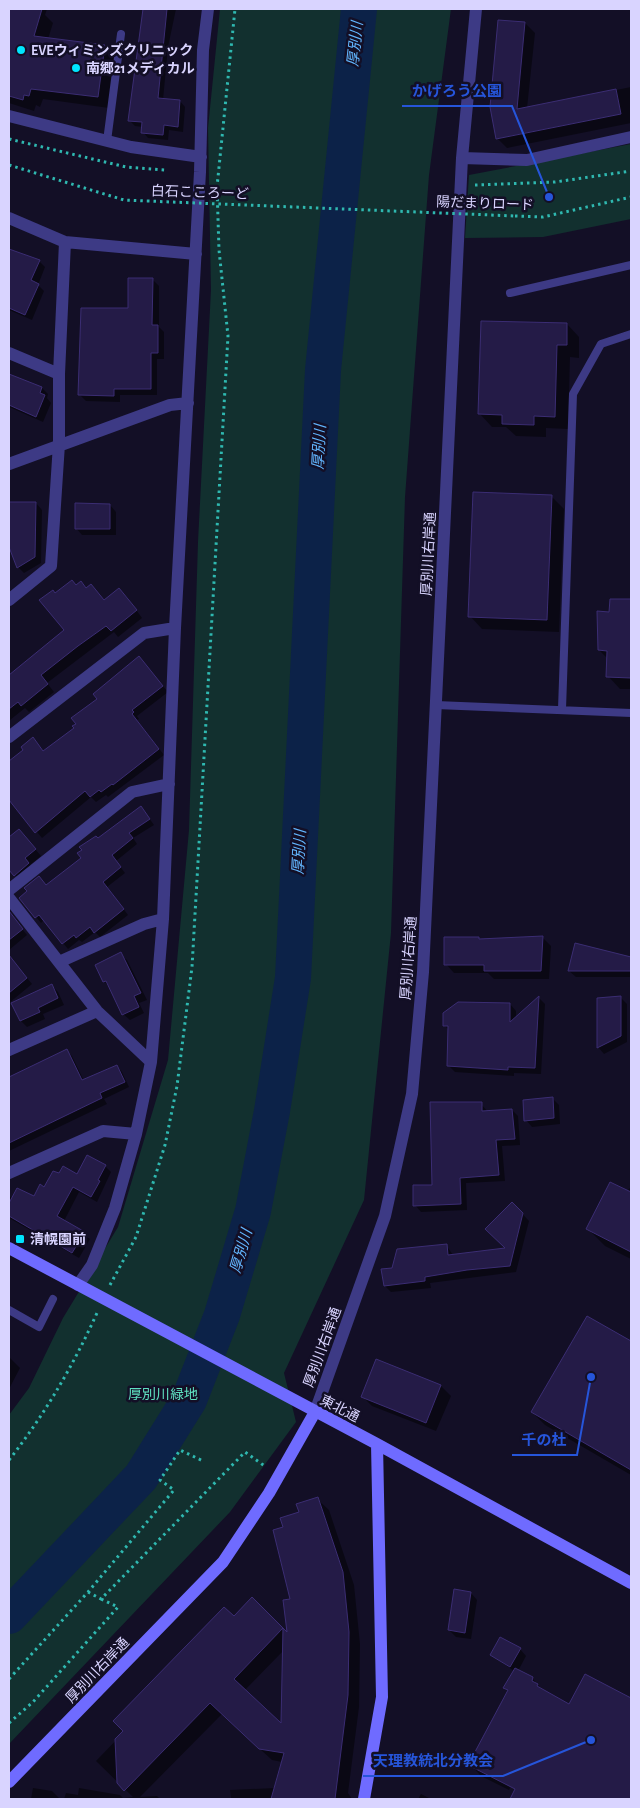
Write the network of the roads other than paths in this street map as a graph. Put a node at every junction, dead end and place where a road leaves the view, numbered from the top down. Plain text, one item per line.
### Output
1 (208, 9) edge
2 (476, 9) edge
3 (121, 34) dead end
4 (9, 116) edge
5 (631, 137) edge
6 (107, 141) junction
7 (201, 157) junction
8 (462, 158) junction
9 (9, 218) edge
10 (65, 242) junction
11 (196, 254) junction
12 (631, 265) edge
13 (510, 293) dead end
14 (631, 334) edge
15 (9, 353) edge
16 (59, 374) junction
17 (188, 403) junction
18 (59, 444) junction
19 (9, 464) edge
20 (9, 600) edge
21 (175, 628) junction
22 (436, 705) junction
23 (562, 709) junction
24 (631, 713) edge
25 (9, 737) edge
26 (169, 784) junction
27 (9, 890) edge
28 (9, 898) edge
29 (163, 919) junction
30 (59, 962) junction
31 (97, 1011) junction
32 (9, 1050) edge
33 (151, 1062) junction
34 (136, 1134) junction
35 (9, 1173) edge
36 (9, 1248) edge
37 (78, 1285) junction
38 (53, 1300) dead end
39 (9, 1310) edge
40 (315, 1412) junction
41 (377, 1444) junction
42 (631, 1583) edge
43 (9, 1782) edge
44 (364, 1799) edge

1 - 7 street
2 - 8 street, 厚別川右岸通
3 - 6 lane
4 - 6 street
5 - 8 street
6 - 7 street
7 - 11 street
8 - 22 street, 厚別川右岸通
9 - 10 street
10 - 11 street
10 - 16 street
11 - 17 street
12 - 13 lane
14 - 23 lane
15 - 16 street
16 - 18 street
17 - 18 street
17 - 21 street
18 - 19 street
18 - 20 street
21 - 25 street
21 - 26 street
22 - 23 lane
22 - 40 street, 厚別川右岸通
23 - 24 lane
26 - 27 street
26 - 29 street
28 - 30 street
29 - 30 street
29 - 33 street
30 - 31 street
31 - 32 street
31 - 33 street
33 - 34 street
34 - 35 street
34 - 37 street
36 - 37 street, 東北通
37 - 40 street, 東北通
38 - 39 lane
40 - 41 street, 東北通
40 - 43 street, 厚別川右岸通
41 - 42 street, 東北通
41 - 44 street

